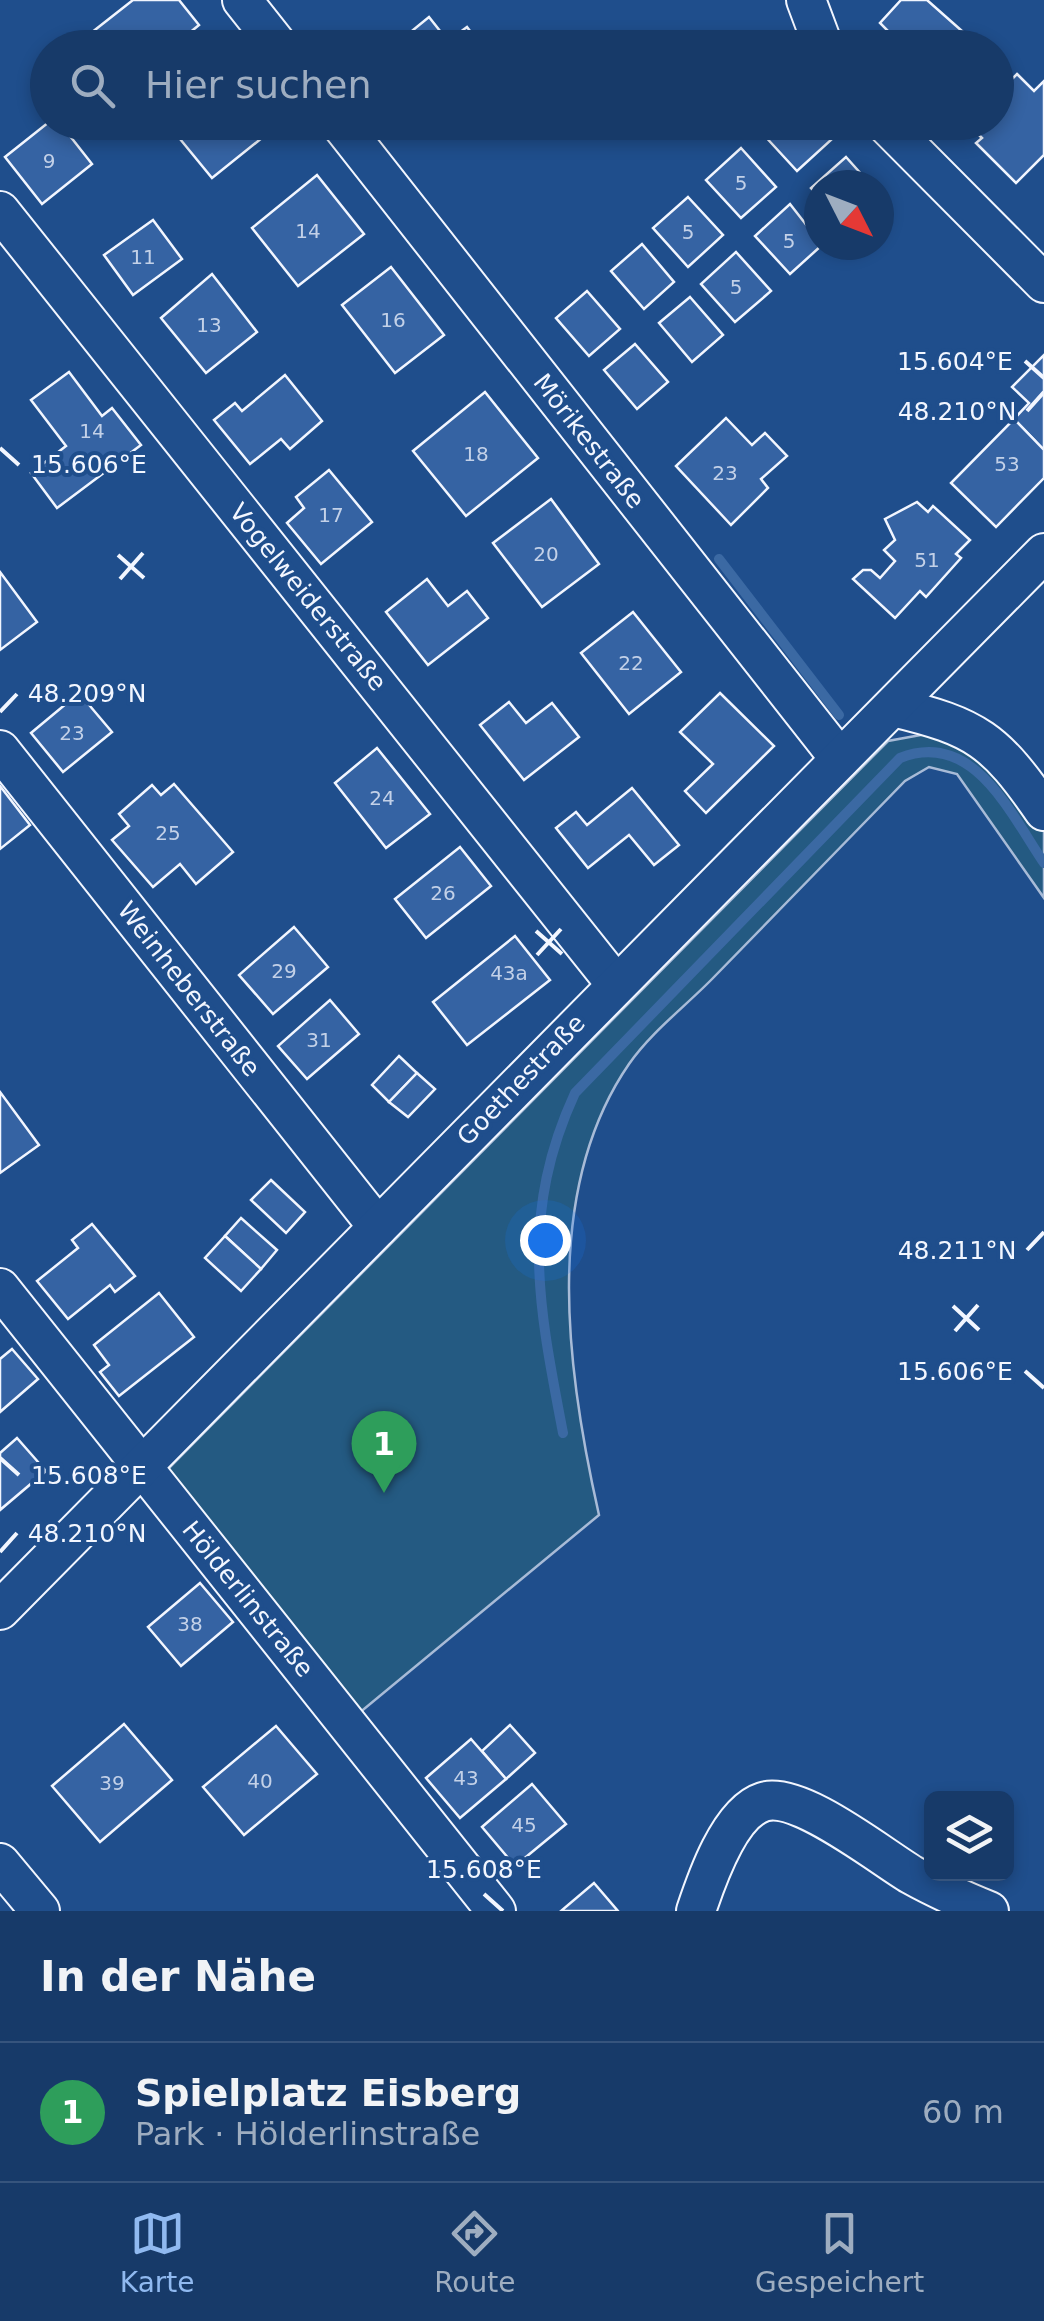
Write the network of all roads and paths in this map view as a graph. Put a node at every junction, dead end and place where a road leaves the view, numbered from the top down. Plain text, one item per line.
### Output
1 (242, 0) edge
2 (806, 0) edge
3 (266, 30) edge
4 (817, 30) edge
5 (352, 140) edge
6 (902, 140) edge
7 (0, 211) edge
8 (1044, 283) edge
9 (1044, 553) edge
10 (893, 707) junction
11 (0, 750) edge
12 (840, 758) junction
13 (1044, 811) edge
14 (615, 983) junction
15 (378, 1227) junction
16 (0, 1288) edge
17 (141, 1466) junction
18 (0, 1610) edge
19 (0, 1863) edge
20 (40, 1911) edge
21 (496, 1911) edge
22 (696, 1911) edge
23 (988, 1911) edge

1 - 3 street
2 - 4 street
5 - 12 street, Mörikestraße
6 - 8 street
7 - 14 street, Vogelweiderstraße
9 - 10 street, Goethestraße
10 - 12 street, Goethestraße
10 - 13 street
11 - 15 street, Weinheberstraße
12 - 14 street, Goethestraße
14 - 15 street, Goethestraße
15 - 17 street, Goethestraße
16 - 17 street, Hölderlinstraße
17 - 18 street, Goethestraße
17 - 21 street, Hölderlinstraße
19 - 20 street
22 - 23 street

